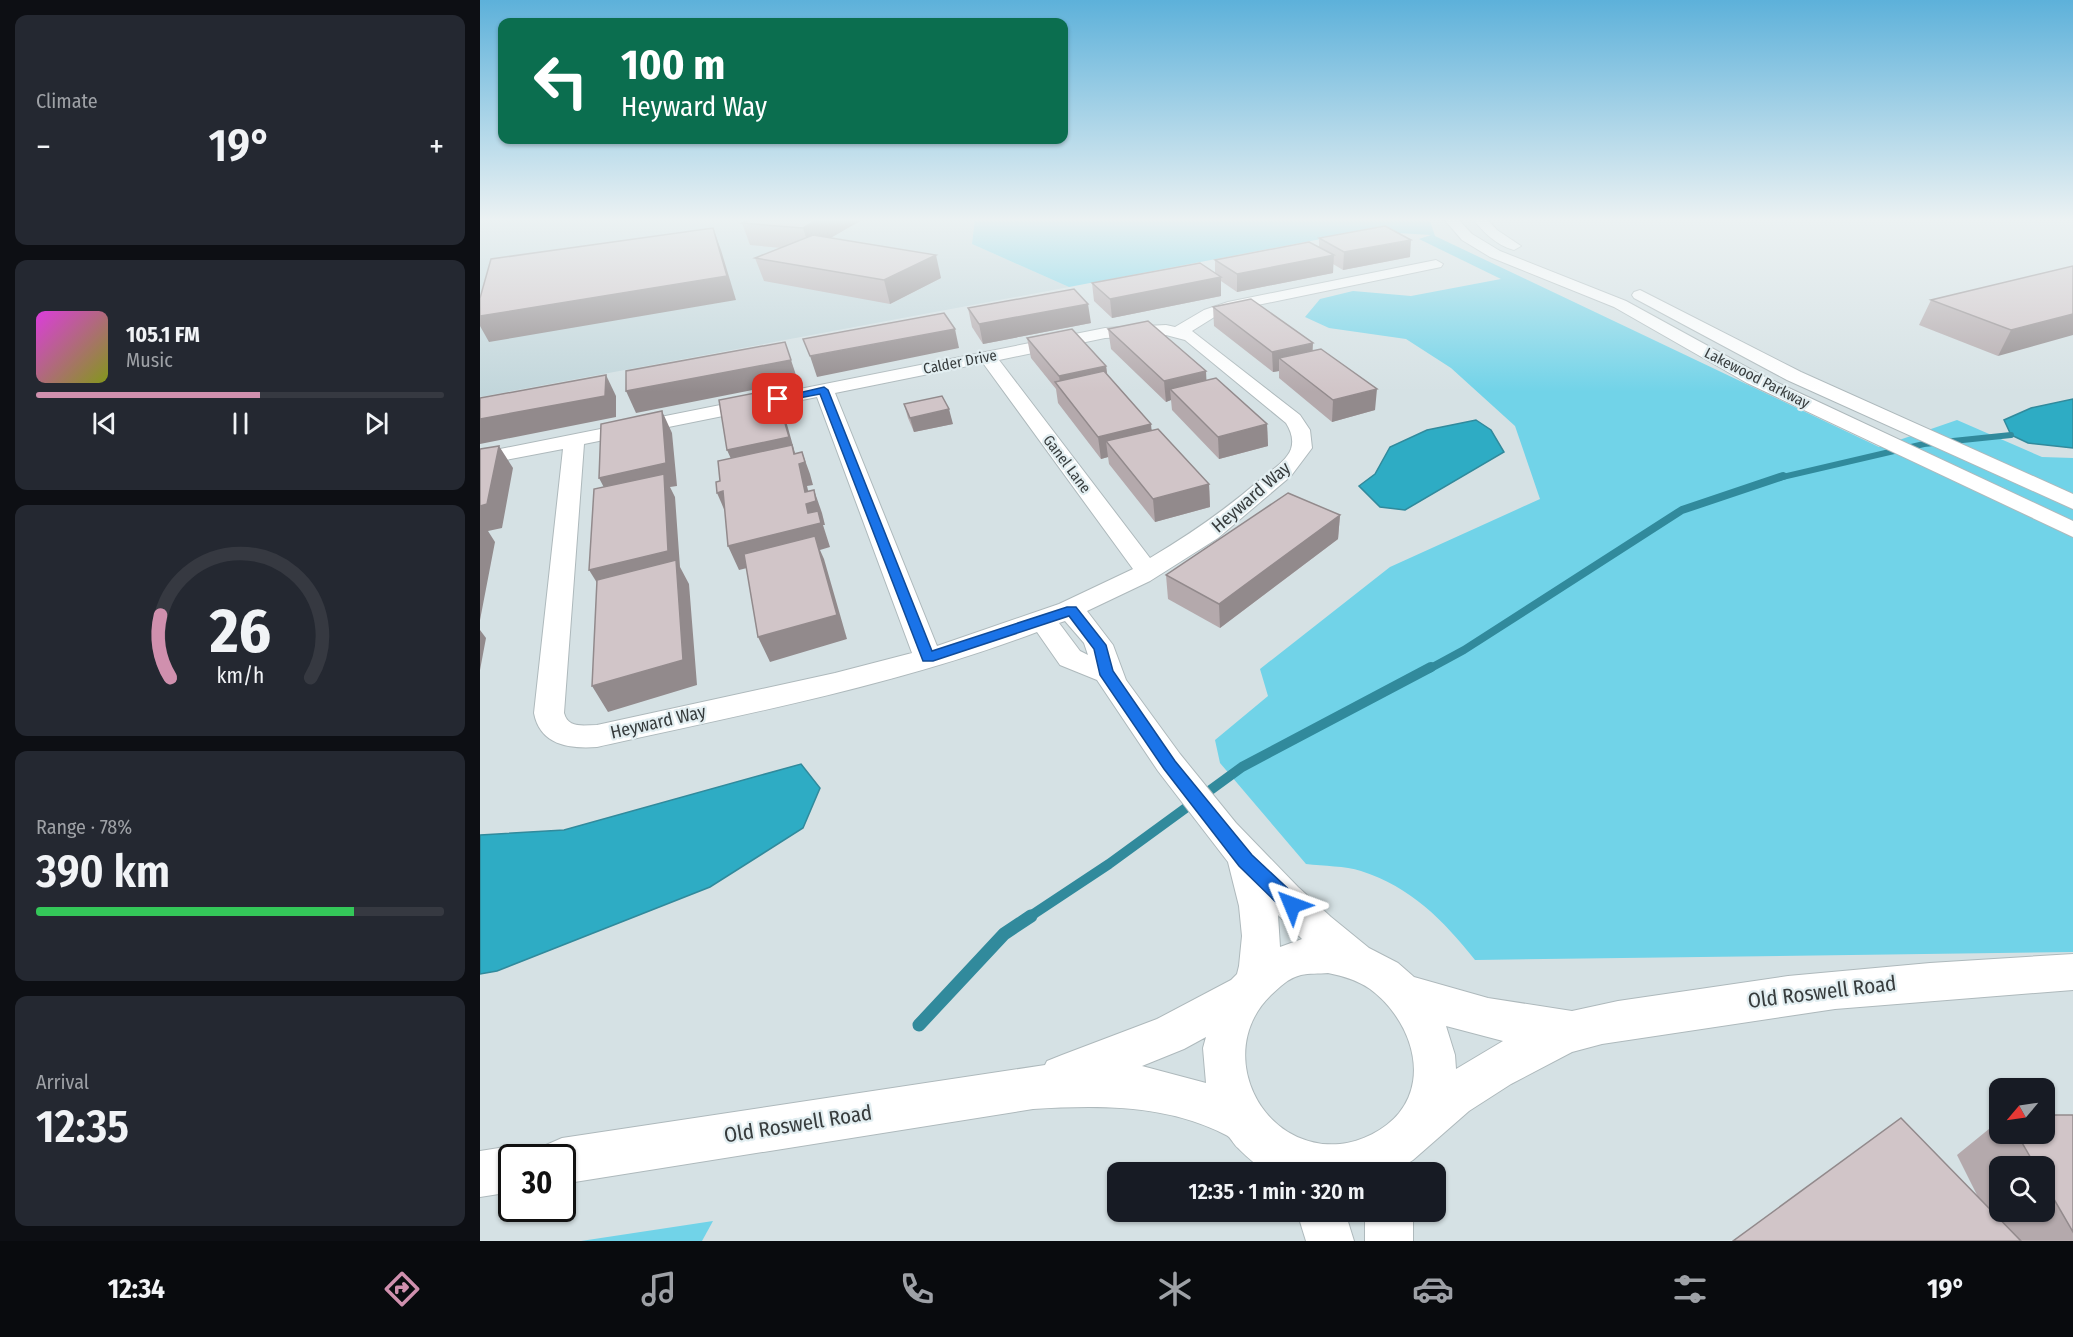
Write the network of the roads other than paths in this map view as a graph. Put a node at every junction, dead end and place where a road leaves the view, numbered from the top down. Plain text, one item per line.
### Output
1 (1377, 276) edge
2 (1551, 276) edge
3 (1590, 276) edge
4 (1179, 332) junction
5 (988, 357) junction
6 (824, 390) junction
7 (574, 440) junction
8 (480, 459) edge
9 (2073, 502) edge
10 (2073, 530) edge
11 (1147, 571) junction
12 (1071, 610) junction
13 (1043, 621) junction
14 (928, 658) junction
15 (1105, 672) junction
16 (1245, 861) junction
17 (1354, 960) junction
18 (2073, 972) edge
19 (1250, 987) junction
20 (1407, 994) junction
21 (1574, 1031) junction
22 (1033, 1087) junction
23 (1242, 1119) junction
24 (1405, 1146) edge
25 (576, 1159) edge
26 (1292, 1162) edge
27 (1366, 1162) edge
28 (498, 1171) edge
29 (480, 1174) edge
30 (1324, 1222) edge
31 (1389, 1222) edge
32 (1330, 1241) edge
33 (1389, 1241) edge

1 - 4 street
2 - 10 street, Lakewood Parkway
3 - 9 street, Lakewood Parkway
4 - 5 street, Calder Drive
4 - 11 street, Heyward Way
5 - 6 street, Calder Drive
5 - 11 street, Ganel Lane
6 - 7 street, Calder Drive
6 - 14 street
7 - 8 street, Calder Drive
7 - 14 street, Heyward Way
11 - 12 street, Heyward Way
12 - 13 street, Heyward Way
12 - 15 street
13 - 14 street, Heyward Way
13 - 15 street
15 - 16 street
16 - 17 street
16 - 19 street
17 - 19 street, Old Roswell Road
17 - 20 street, Old Roswell Road
18 - 21 street, Old Roswell Road
19 - 22 street, Old Roswell Road
19 - 23 street, Old Roswell Road
20 - 21 street, Old Roswell Road
20 - 24 street, Old Roswell Road
21 - 24 street, Old Roswell Road
22 - 23 street, Old Roswell Road
22 - 25 street, Old Roswell Road
23 - 26 street, Old Roswell Road
24 - 27 street, Old Roswell Road
28 - 29 street
30 - 32 street
31 - 33 street

